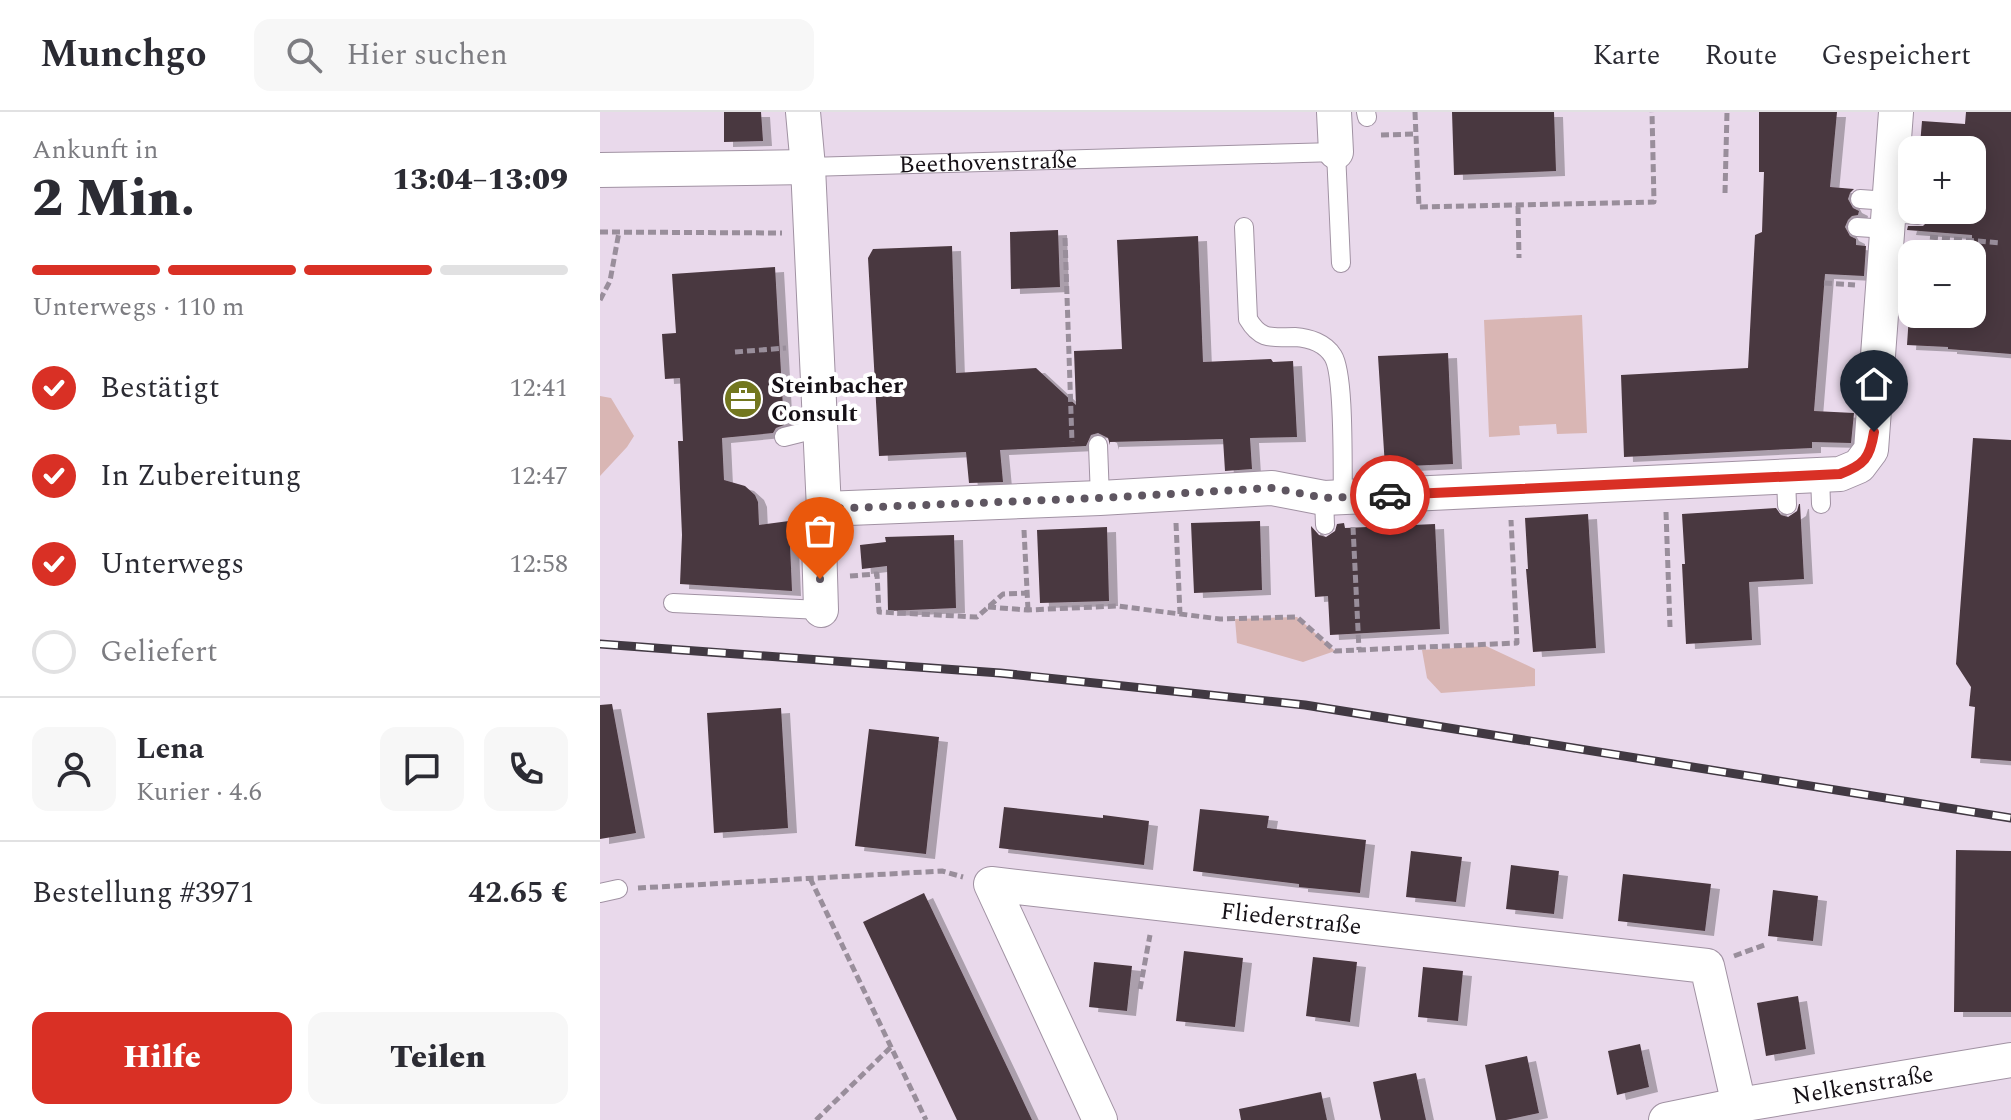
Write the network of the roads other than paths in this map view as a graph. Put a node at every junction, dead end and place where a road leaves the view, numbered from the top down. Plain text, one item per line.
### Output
1 (803, 112) edge
2 (1896, 112) edge
3 (1356, 114) edge
4 (1336, 152) junction
5 (808, 167) junction
6 (600, 170) edge
7 (1244, 227) dead end
8 (1341, 263) dead end
9 (820, 428) junction
10 (784, 437) dead end
11 (1098, 445) dead end
12 (1087, 499) junction
13 (1336, 504) junction
14 (824, 509) junction
15 (820, 594) joint
16 (673, 603) dead end
17 (2011, 1060) edge
18 (1739, 1105) junction
19 (1100, 1120) edge
20 (1666, 1120) edge

1 - 5 street
2 - 13 street
3 - 4 street
4 - 5 lane, Beethovenstraße
4 - 8 lane
5 - 6 street, Beethovenstraße
5 - 9 street
7 - 13 lane
9 - 10 lane
9 - 14 street
11 - 12 lane
12 - 13 street
12 - 14 street
14 - 15 street
15 - 16 lane
17 - 18 street, Nelkenstraße
18 - 19 street, Fliederstraße
18 - 20 street, Nelkenstraße

